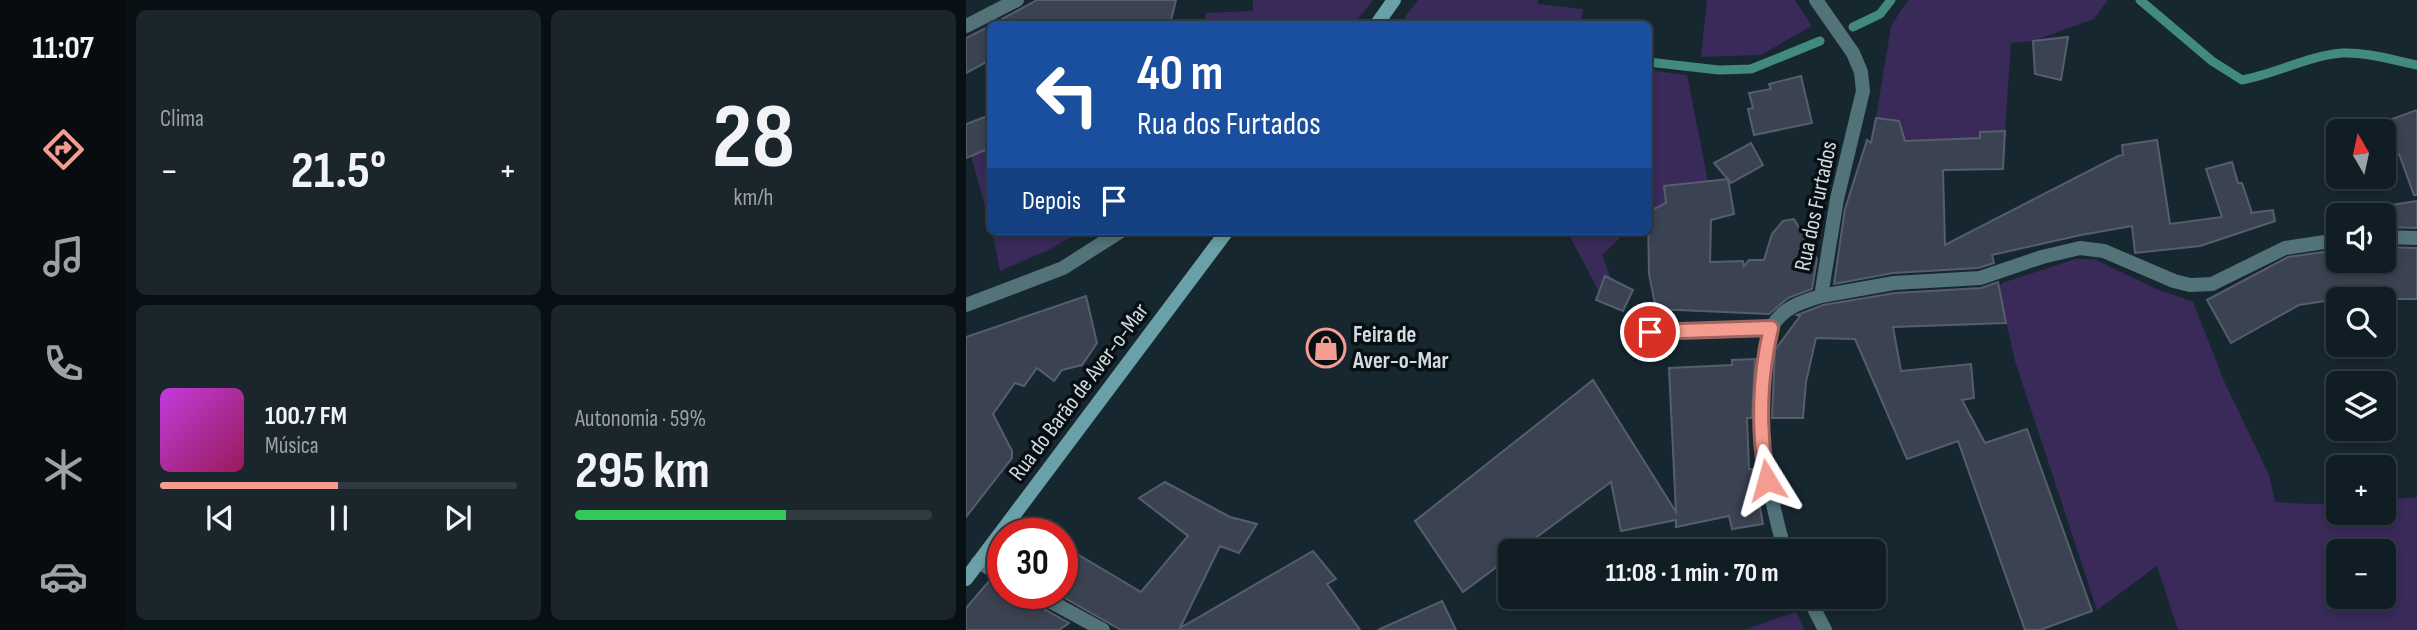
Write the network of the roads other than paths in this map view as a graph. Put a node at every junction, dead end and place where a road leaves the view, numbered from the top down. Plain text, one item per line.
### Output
1 (1017, 0) edge
2 (1394, 0) edge
3 (1816, 0) edge
4 (1379, 21) edge
5 (966, 26) edge
6 (1115, 235) edge
7 (1224, 235) edge
8 (2396, 237) edge
9 (2417, 237) edge
10 (2326, 242) edge
11 (1821, 296) junction
12 (966, 304) edge
13 (1771, 328) junction
14 (1650, 332) dead end
15 (1782, 539) edge
16 (978, 562) junction
17 (987, 567) edge
18 (966, 579) edge
19 (1064, 609) edge
20 (1814, 609) edge
21 (1103, 630) edge
22 (1825, 630) edge

1 - 5 street
2 - 4 street
3 - 11 street, Rua dos Furtados
6 - 12 street
7 - 16 street, Rua do Barão de Aver-o-Mar
8 - 9 street
10 - 11 street
11 - 13 street, Rua dos Furtados
13 - 14 street
13 - 15 street
16 - 17 street
16 - 18 street, Rua do Barão de Aver-o-Mar
19 - 21 street
20 - 22 street

